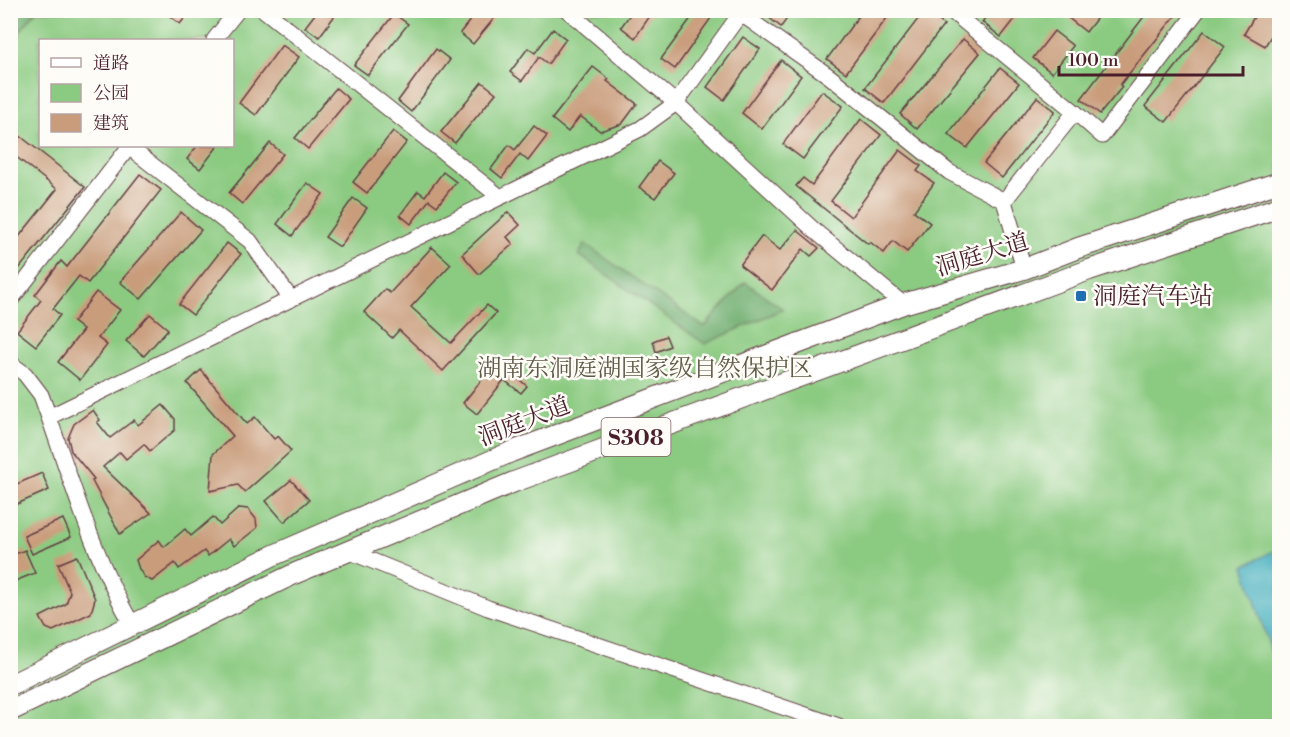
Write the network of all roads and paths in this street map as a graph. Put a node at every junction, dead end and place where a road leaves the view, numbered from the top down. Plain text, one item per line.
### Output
1 (238, 10) edge
2 (264, 10) edge
3 (567, 10) edge
4 (950, 10) edge
5 (1198, 10) edge
6 (741, 12) edge
7 (586, 17) edge
8 (215, 39) edge
9 (676, 103) junction
10 (1075, 111) junction
11 (129, 147) edge
12 (131, 147) edge
13 (1280, 182) edge
14 (500, 197) junction
15 (1004, 201) junction
16 (1280, 207) edge
17 (1024, 269) junction
18 (291, 299) junction
19 (10, 301) edge
20 (903, 304) junction
21 (10, 363) edge
22 (49, 417) junction
23 (348, 551) junction
24 (133, 626) junction
25 (10, 685) edge
26 (10, 711) edge
27 (839, 726) edge

1 - 8 street
2 - 14 street
3 - 7 street
4 - 10 street
5 - 10 street
6 - 9 street
6 - 15 street
7 - 9 street
9 - 14 street
9 - 20 street
10 - 15 street
11 - 19 street
12 - 18 street
13 - 17 main road, 洞庭大道 / S308
14 - 18 street
15 - 17 street
16 - 23 main road, 洞庭大道 / S308
17 - 20 main road, 洞庭大道 / S308
18 - 22 street
20 - 24 main road, 洞庭大道 / S308
21 - 22 street
22 - 24 street
23 - 26 main road, 洞庭大道 / S308
23 - 27 street
24 - 25 main road, 洞庭大道 / S308

